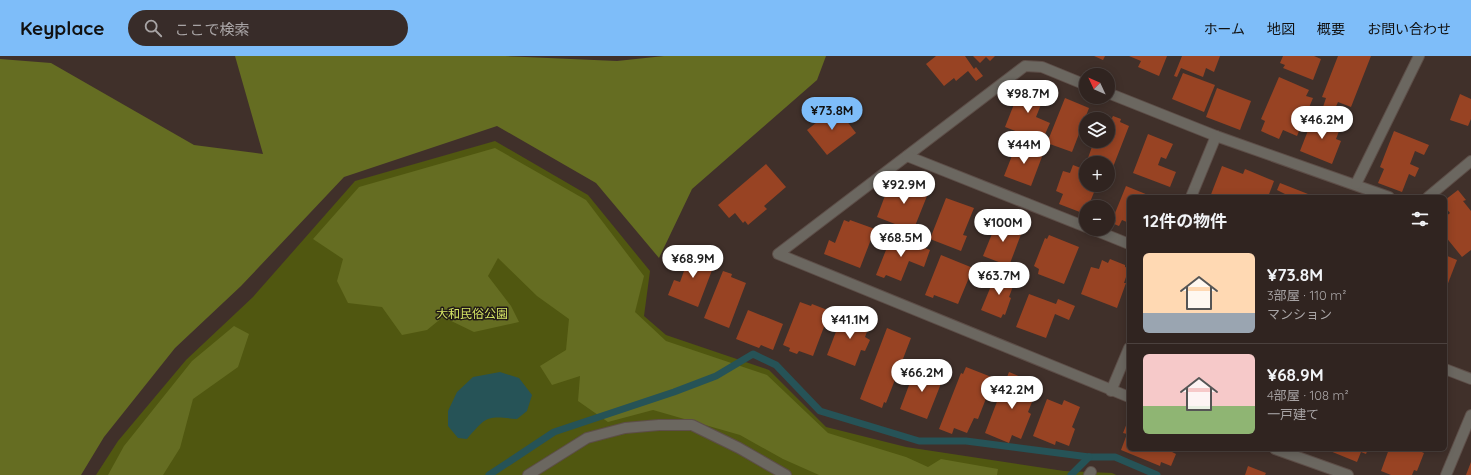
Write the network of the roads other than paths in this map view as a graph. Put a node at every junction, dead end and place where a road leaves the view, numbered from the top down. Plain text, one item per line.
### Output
1 (1419, 56) edge
2 (1079, 82) edge
3 (1115, 97) edge
4 (1216, 136) junction
5 (907, 156) junction
6 (1471, 160) edge
7 (1356, 184) junction
8 (1192, 195) edge
9 (1384, 195) edge
10 (1430, 195) edge
11 (1079, 224) edge
12 (1109, 236) edge
13 (1127, 243) edge
14 (1127, 353) edge
15 (1447, 370) edge
16 (1471, 380) edge
17 (1112, 391) junction
18 (1127, 396) edge
19 (1471, 415) edge
20 (1281, 451) edge
21 (528, 475) edge
22 (786, 475) edge
23 (1348, 475) edge
24 (1446, 475) edge

1 - 7 street
2 - 5 street
3 - 4 street
4 - 7 street
4 - 8 street
5 - 11 street
5 - 17 street
6 - 10 street
7 - 9 street
12 - 13 street
14 - 17 street
15 - 16 street
17 - 18 street
19 - 24 street
20 - 23 street
21 - 22 street

